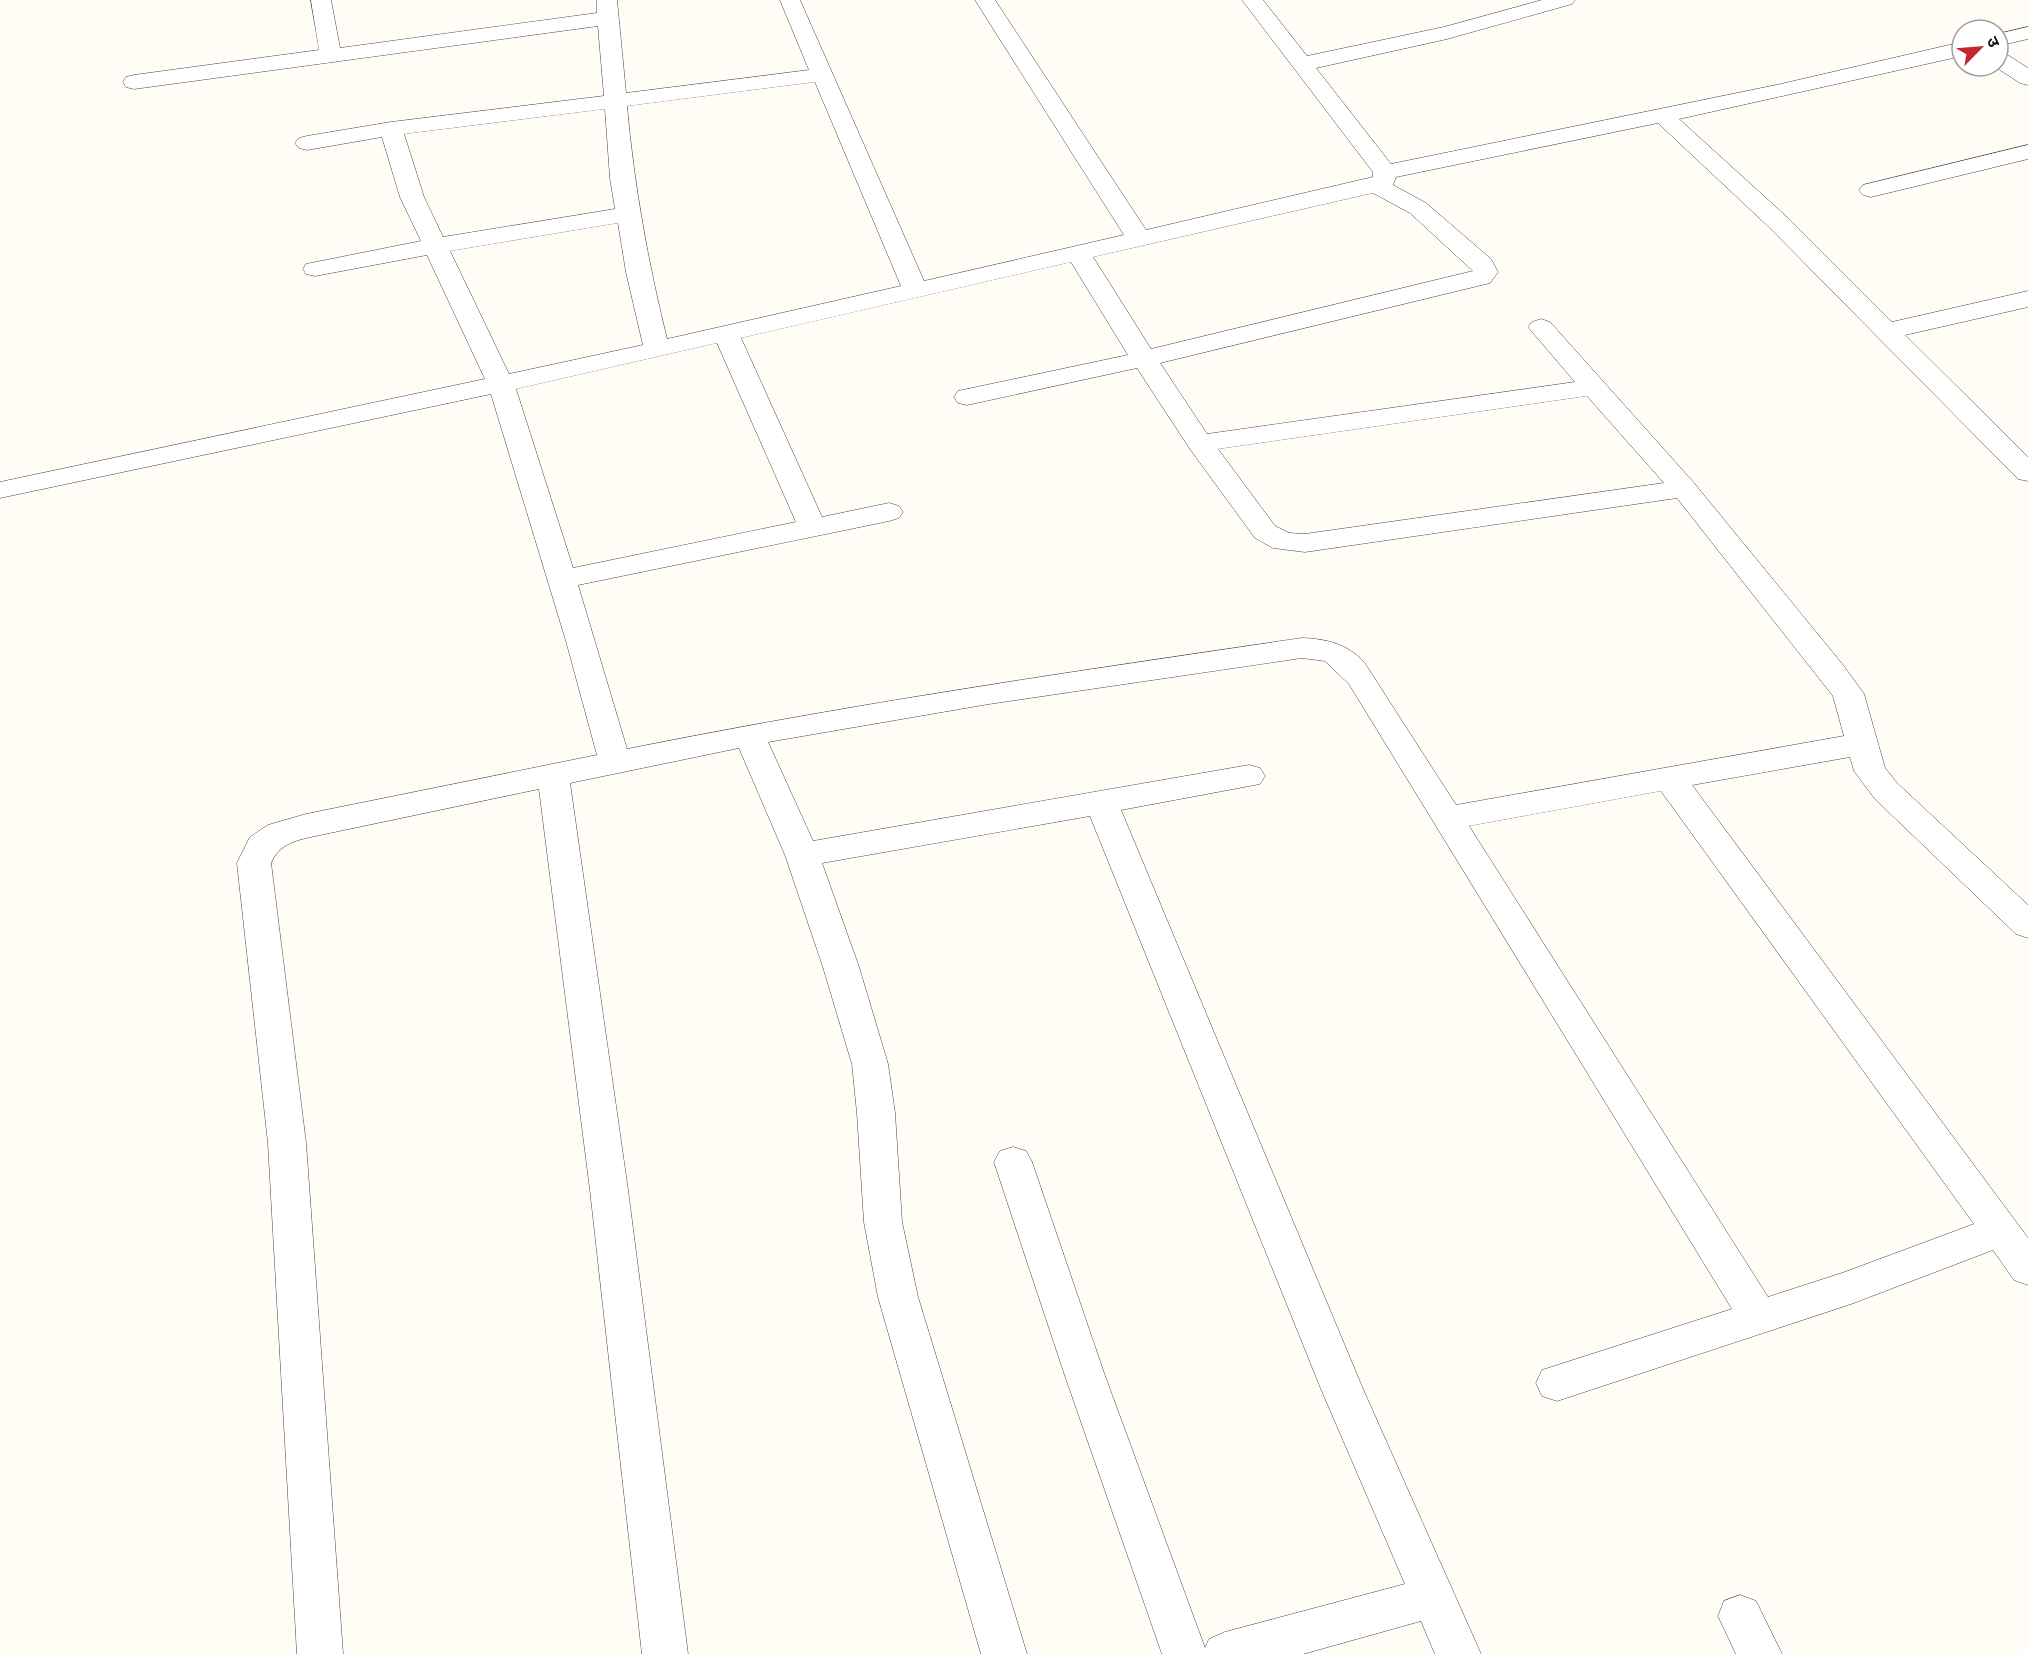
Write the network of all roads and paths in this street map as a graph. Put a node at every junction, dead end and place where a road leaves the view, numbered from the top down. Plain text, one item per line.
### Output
1 (321, 0) edge
2 (790, 0) edge
3 (985, 0) edge
4 (1252, 0) edge
5 (1564, 0) edge
6 (607, 9) edge
7 (2028, 33) edge
8 (2010, 37) edge
9 (1950, 52) edge
10 (331, 55) junction
11 (1302, 64) junction
12 (2010, 67) edge
13 (821, 75) junction
14 (2028, 78) edge
15 (134, 82) dead end
16 (614, 101) junction
17 (1661, 114) junction
18 (391, 129) junction
19 (307, 143) dead end
20 (2028, 152) edge
21 (1380, 179) junction
22 (1870, 190) dead end
23 (628, 214) junction
24 (1139, 239) junction
25 (435, 246) junction
26 (1078, 254) junction
27 (315, 269) dead end
28 (916, 291) junction
29 (2028, 299) edge
30 (1541, 327) dead end
31 (1888, 331) junction
32 (726, 334) junction
33 (657, 350) junction
34 (1144, 359) junction
35 (501, 384) junction
36 (1594, 387) junction
37 (967, 397) dead end
38 (2028, 434) edge
39 (1996, 440) junction
40 (1200, 443) junction
41 (2028, 473) edge
42 (1684, 489) junction
43 (0, 490) edge
44 (889, 512) dead end
45 (813, 528) junction
46 (562, 579) junction
47 (749, 735) junction
48 (1862, 744) junction
49 (615, 762) junction
50 (553, 775) junction
51 (1249, 776) dead end
52 (1669, 778) junction
53 (1101, 802) junction
54 (1447, 818) junction
55 (802, 855) junction
56 (2028, 924) edge
57 (1013, 1162) dead end
58 (2000, 1231) junction
59 (2028, 1268) edge
60 (1758, 1318) junction
61 (1557, 1383) dead end
62 (1432, 1597) junction
63 (1740, 1616) dead end
64 (320, 1654) edge
65 (664, 1654) edge
66 (1004, 1654) edge
67 (1185, 1654) edge
68 (1225, 1654) edge
69 (1458, 1654) edge
70 (1759, 1654) edge

1 - 10 street
2 - 13 street
3 - 24 street
4 - 11 street
5 - 11 street
6 - 10 street
6 - 16 street
7 - 8 street
9 - 17 street
10 - 15 street
11 - 21 street
12 - 14 street
13 - 16 street
13 - 28 street
16 - 18 street
16 - 23 street
17 - 21 street
17 - 31 street
18 - 19 street
18 - 25 street
20 - 22 street
21 - 24 street
21 - 34 street
23 - 25 street
23 - 33 street
24 - 26 street
25 - 27 street
25 - 35 street
26 - 28 street
26 - 34 street
28 - 32 street
29 - 31 street
30 - 36 street
31 - 39 street
32 - 33 street
32 - 45 street
33 - 35 street
34 - 37 street
34 - 40 street
35 - 43 street
35 - 46 street
36 - 40 street
36 - 42 street
38 - 39 street
39 - 41 street
40 - 42 street
42 - 48 street
44 - 45 street
45 - 46 street
46 - 49 street
47 - 49 street
47 - 54 street
47 - 55 street
48 - 52 street
48 - 56 street
49 - 50 street
50 - 64 street
50 - 65 street
51 - 53 street
52 - 54 street
52 - 58 street
53 - 55 street
53 - 62 street
54 - 60 street
55 - 66 street
57 - 67 street
58 - 59 street
58 - 60 street
60 - 61 street
62 - 68 street
62 - 69 street
63 - 70 street

